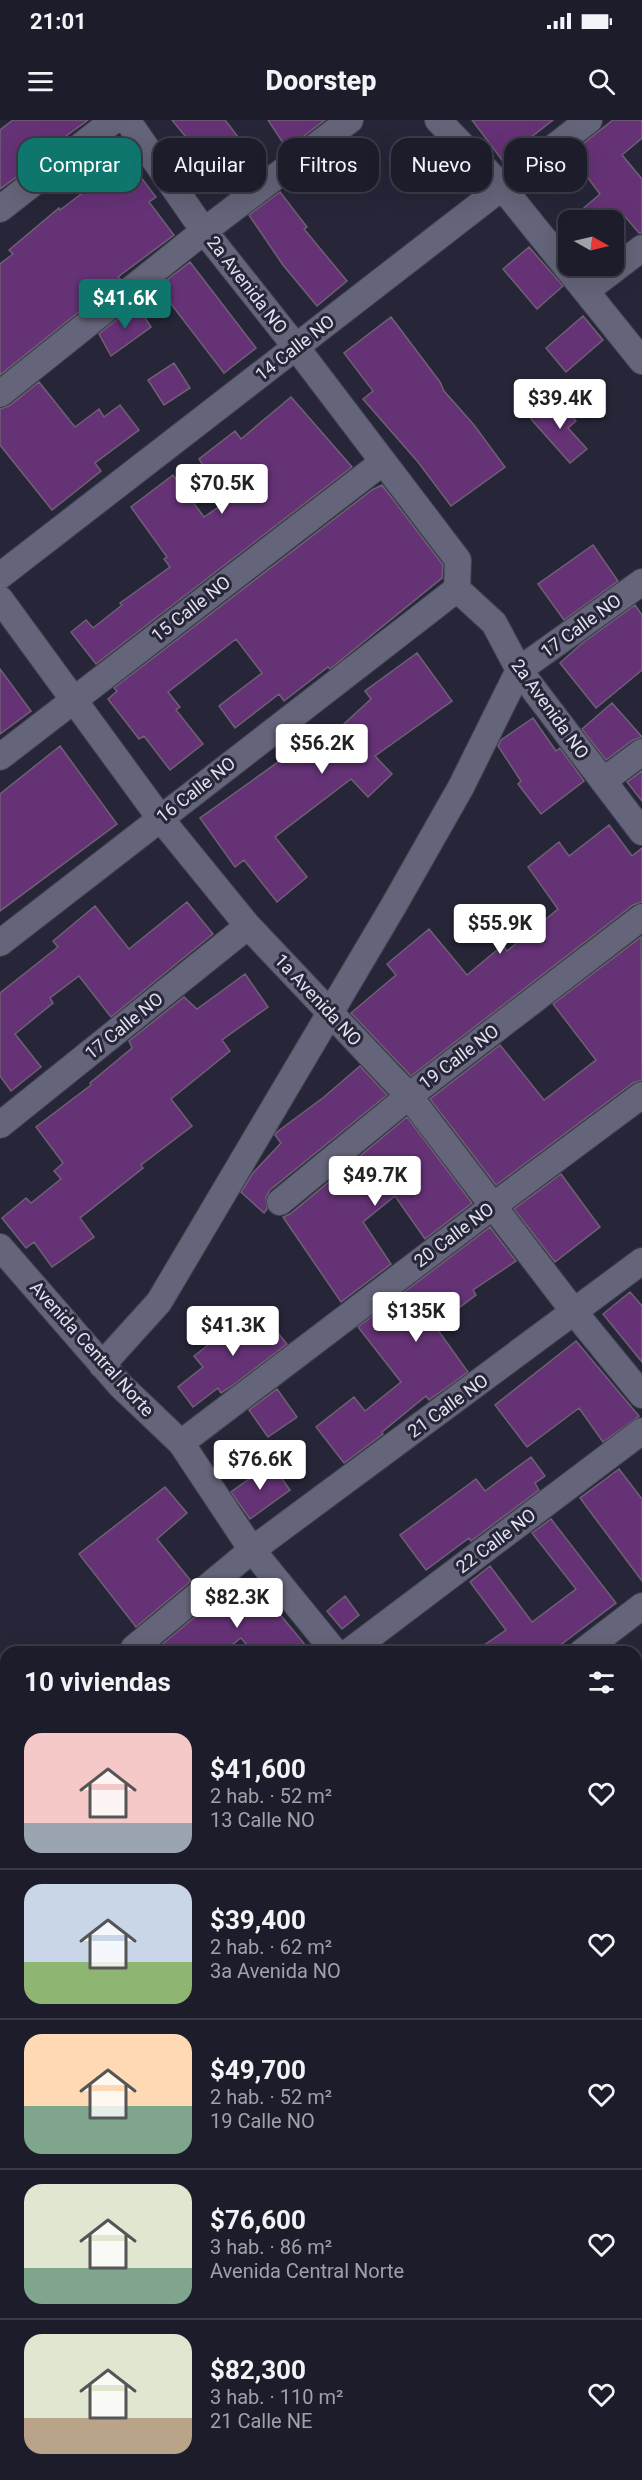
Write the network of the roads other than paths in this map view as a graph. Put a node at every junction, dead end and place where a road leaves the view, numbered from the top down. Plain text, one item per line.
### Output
1 (114, 120) edge
2 (127, 120) edge
3 (350, 120) edge
4 (438, 120) edge
5 (589, 120) edge
6 (502, 187) junction
7 (0, 209) edge
8 (204, 231) junction
9 (642, 249) edge
10 (586, 291) junction
11 (296, 347) junction
12 (642, 361) edge
13 (0, 394) edge
14 (383, 462) junction
15 (0, 576) edge
16 (642, 582) edge
17 (457, 589) junction
18 (0, 599) edge
19 (519, 670) junction
20 (75, 699) junction
21 (642, 752) edge
22 (0, 757) edge
23 (603, 781) junction
24 (160, 818) junction
25 (642, 832) edge
26 (642, 917) edge
27 (248, 926) junction
28 (0, 943) edge
29 (330, 1013) junction
30 (642, 1095) edge
31 (409, 1096) junction
32 (0, 1125) edge
33 (280, 1202) dead end
34 (493, 1206) junction
35 (0, 1246) edge
36 (642, 1261) edge
37 (575, 1313) junction
38 (102, 1365) junction
39 (642, 1395) edge
40 (642, 1431) edge
41 (181, 1443) junction
42 (252, 1550) junction
43 (642, 1606) edge
44 (136, 1646) edge
45 (330, 1646) edge
46 (357, 1646) edge
47 (590, 1646) edge

1 - 7 street
2 - 8 street, 2a Avenida NO
3 - 8 street
4 - 6 street
5 - 6 street, 14 Calle NO
6 - 10 street
6 - 11 street, 14 Calle NO
8 - 11 street, 2a Avenida NO
8 - 13 street
9 - 10 street
10 - 12 street
11 - 14 street, 2a Avenida NO
11 - 15 street, 14 Calle NO
14 - 17 street, 2a Avenida NO
14 - 20 street, 15 Calle NO
16 - 19 street, 17 Calle NO
17 - 19 street, 2a Avenida NO
17 - 24 street, 16 Calle NO
18 - 20 street, 1a Avenida NO
19 - 23 street, 2a Avenida NO
19 - 29 street
20 - 22 street, 15 Calle NO
20 - 24 street, 1a Avenida NO
21 - 23 street
23 - 25 street, 2a Avenida NO
24 - 27 street, 1a Avenida NO
24 - 28 street, 16 Calle NO
26 - 31 street, 19 Calle NO
27 - 29 street, 1a Avenida NO
27 - 32 street, 17 Calle NO
29 - 31 street, 1a Avenida NO
29 - 38 street
30 - 34 street, 20 Calle NO
31 - 33 street, 19 Calle NO
31 - 34 street, 1a Avenida NO
34 - 37 street, 1a Avenida NO
34 - 41 street, 20 Calle NO
35 - 38 street, Avenida Central Norte
36 - 37 street, 21 Calle NO
37 - 39 street, 1a Avenida NO
37 - 42 street, 21 Calle NO
38 - 41 street, Avenida Central Norte
40 - 46 street, 22 Calle NO
41 - 42 street, Avenida Central Norte
42 - 44 street, 21 Calle NO
42 - 45 street, Avenida Central Norte
43 - 47 street

